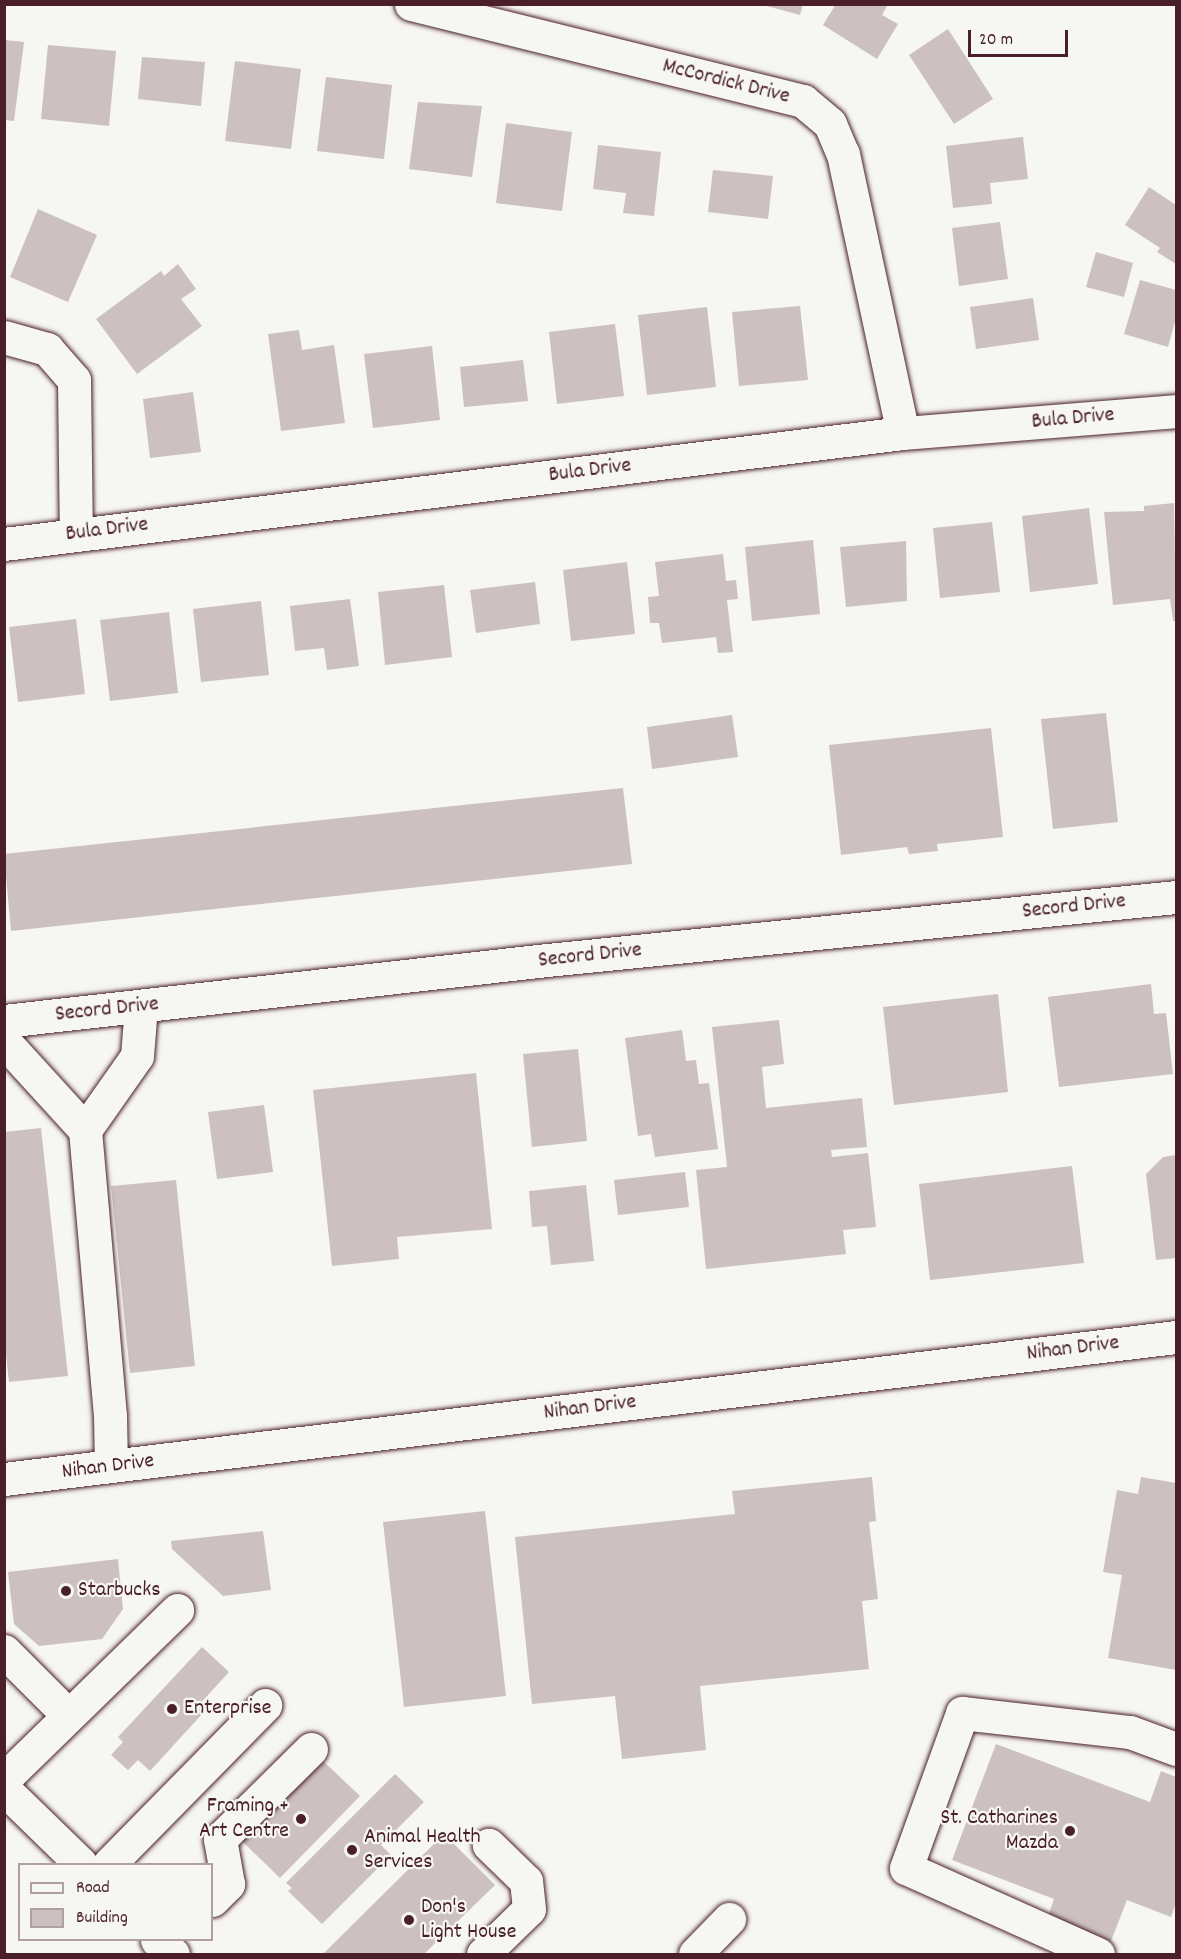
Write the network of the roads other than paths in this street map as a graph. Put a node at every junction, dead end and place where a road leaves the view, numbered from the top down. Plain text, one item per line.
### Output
1 (411, 4) edge
2 (4, 337) edge
3 (1176, 411) edge
4 (903, 433) junction
5 (76, 534) junction
6 (4, 544) edge
7 (1176, 897) edge
8 (141, 1006) junction
9 (4, 1021) edge
10 (4, 1041) edge
11 (85, 1130) junction
12 (1176, 1337) edge
13 (111, 1466) junction
14 (4, 1479) edge
15 (177, 1610) dead end
16 (4, 1651) edge
17 (265, 1705) dead end
18 (68, 1715) junction
19 (311, 1749) dead end
20 (1176, 1749) edge
21 (4, 1779) edge
22 (4, 1789) edge
23 (489, 1845) dead end
24 (80, 1863) edge
25 (110, 1863) edge
26 (213, 1899) edge
27 (729, 1919) dead end
28 (483, 1954) edge
29 (695, 1954) edge
30 (1098, 1954) edge

1 - 4 street, McCordick Drive
2 - 5 street
3 - 4 street, Bula Drive
4 - 5 street, Bula Drive
5 - 6 street, Bula Drive
7 - 8 street, Secord Drive
8 - 9 street, Secord Drive
8 - 11 street
10 - 11 street
11 - 13 street
12 - 13 street, Nihan Drive
13 - 14 street, Nihan Drive
15 - 18 street
16 - 18 street
17 - 25 street
18 - 21 street
19 - 26 street
20 - 30 street
22 - 24 street
23 - 28 street
27 - 29 street

